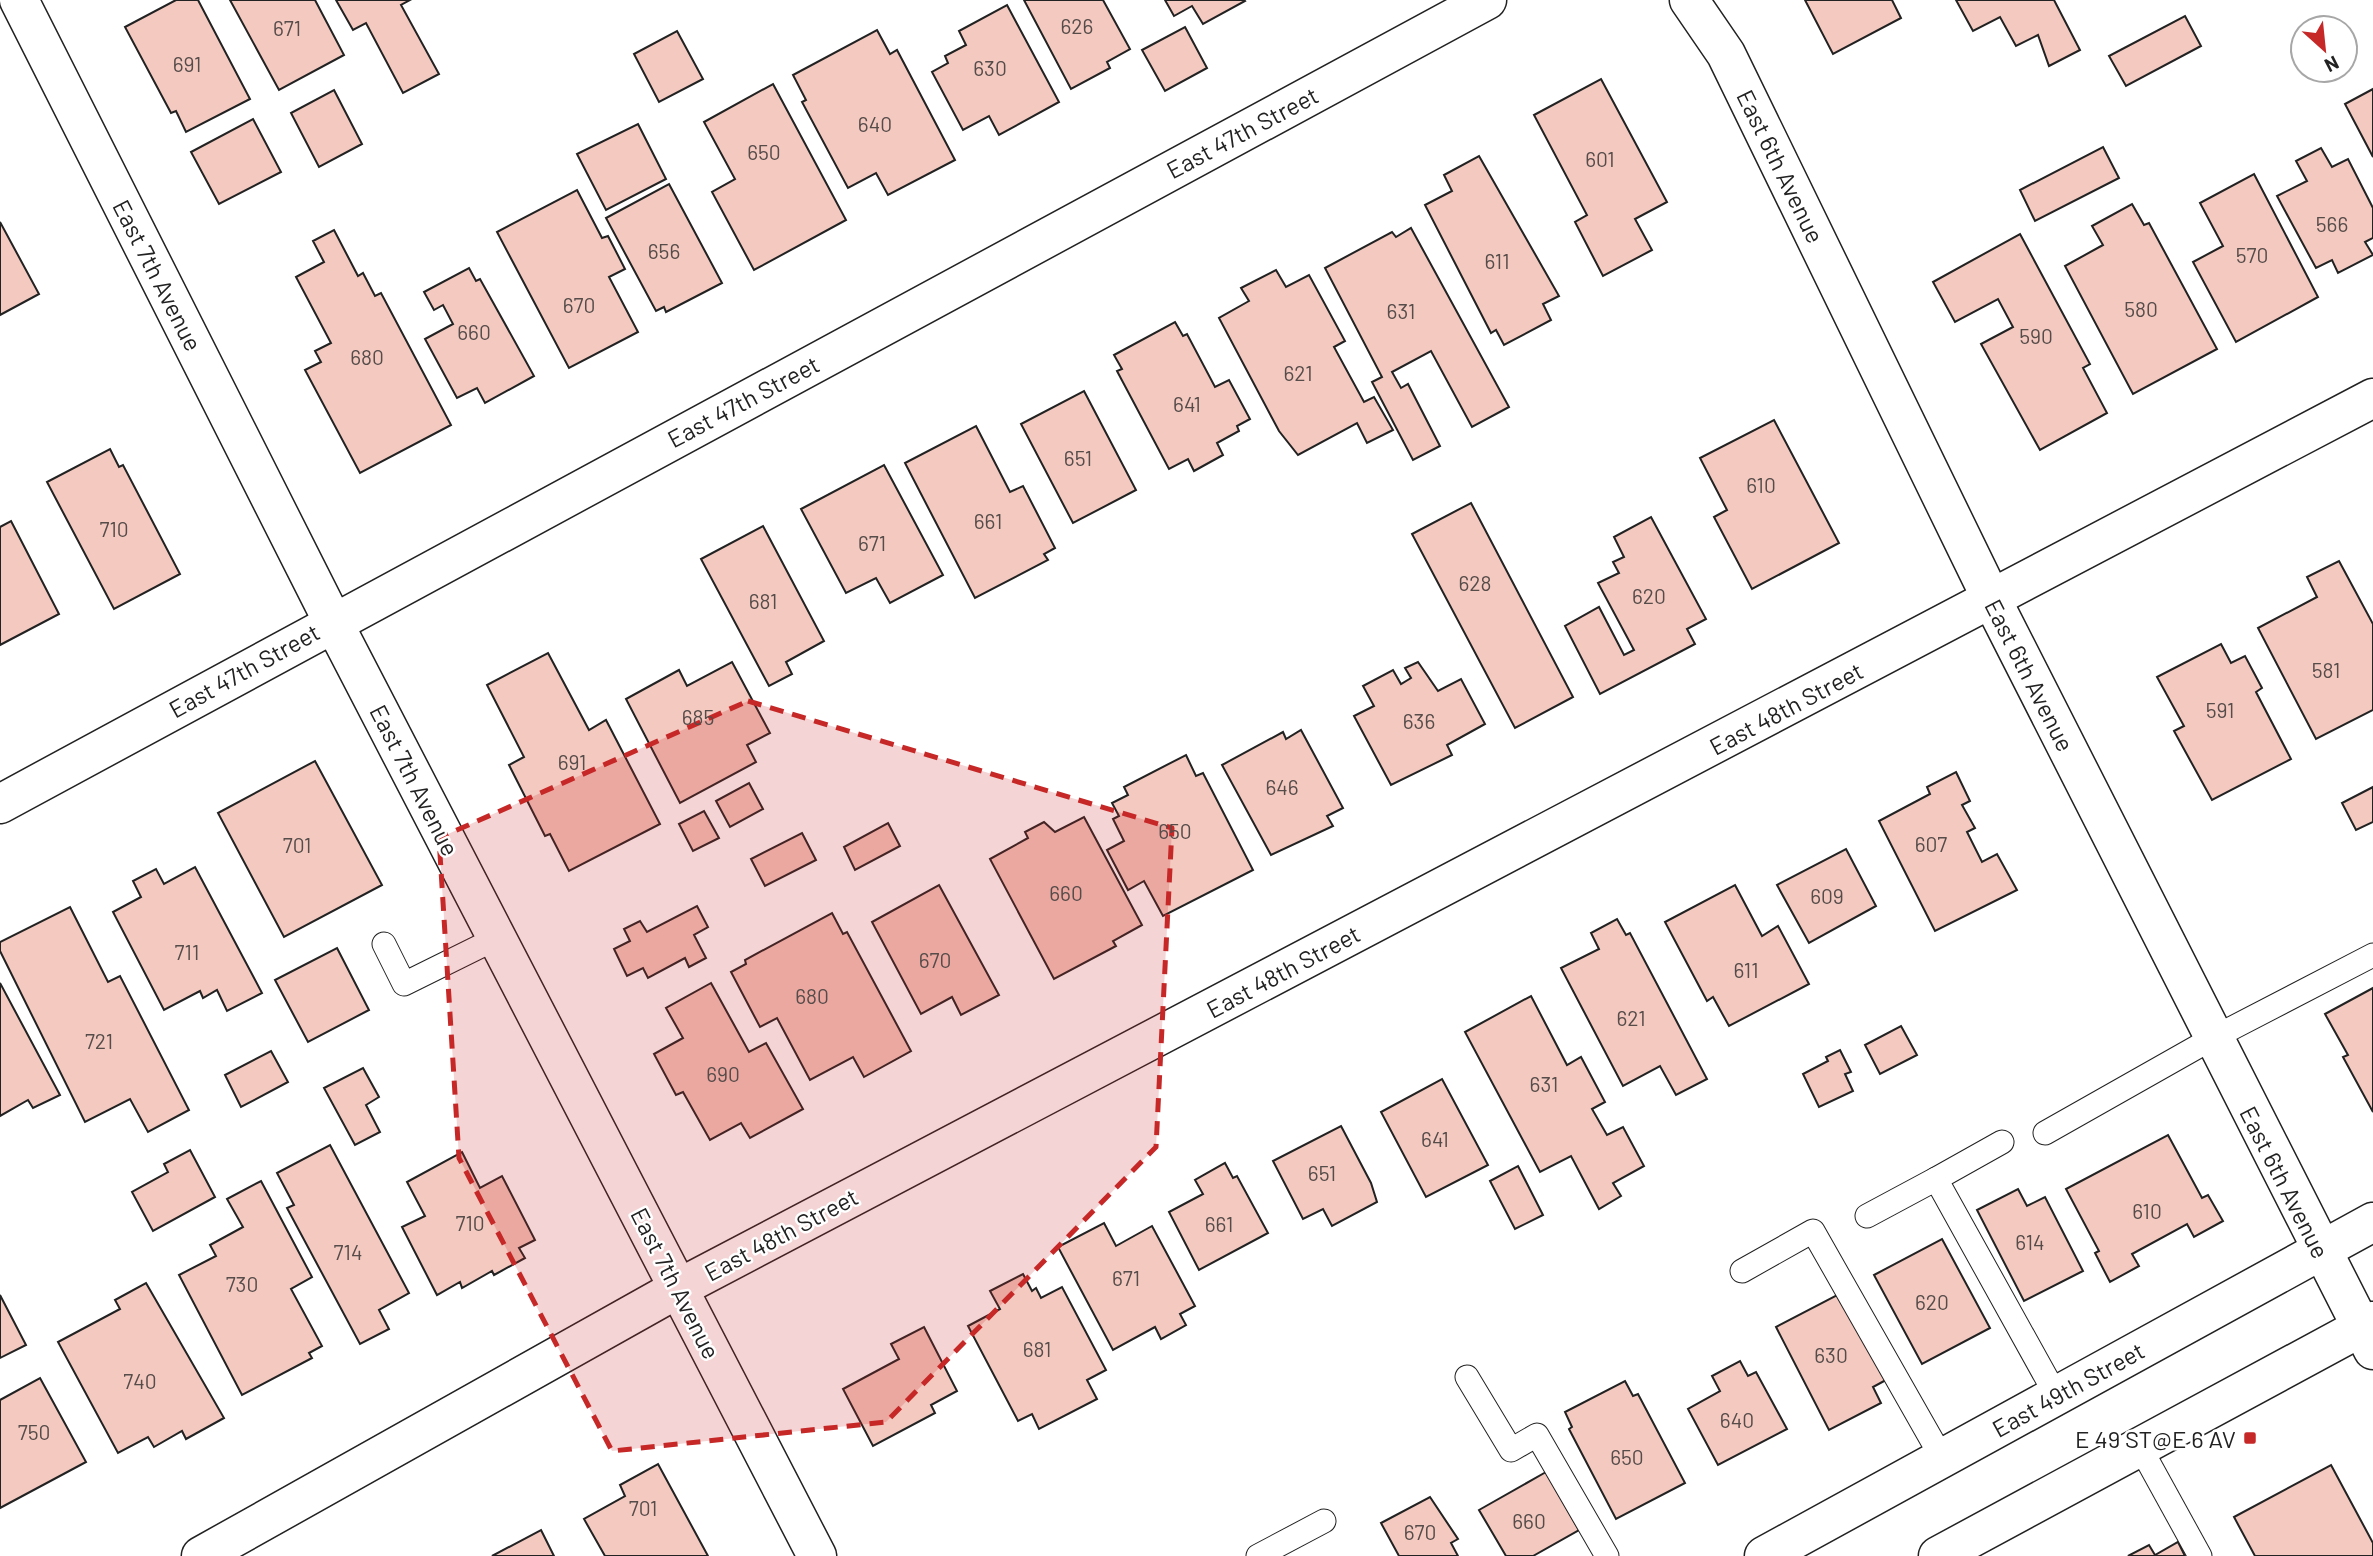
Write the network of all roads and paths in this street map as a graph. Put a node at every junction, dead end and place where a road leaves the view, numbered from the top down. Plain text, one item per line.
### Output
1 (19, 0) edge
2 (1487, 0) edge
3 (1689, 0) edge
4 (2373, 398) edge
5 (1992, 600) junction
6 (332, 622) junction
7 (0, 804) edge
8 (497, 937) junction
9 (384, 944) dead end
10 (2373, 955) edge
11 (2213, 1038) junction
12 (2045, 1133) dead end
13 (2002, 1142) dead end
14 (1936, 1179) junction
15 (1867, 1216) dead end
16 (2373, 1222) edge
17 (2320, 1251) junction
18 (1742, 1271) dead end
19 (678, 1288) junction
20 (2369, 1333) edge
21 (1467, 1377) dead end
22 (2056, 1395) junction
23 (2140, 1447) junction
24 (1942, 1458) junction
25 (1324, 1521) dead end
26 (201, 1556) edge
27 (817, 1556) edge
28 (1258, 1556) edge
29 (1607, 1556) edge
30 (1764, 1556) edge
31 (1938, 1556) edge
32 (2200, 1556) edge

1 - 6 street, East 7th Avenue
2 - 6 street, East 47th Street
3 - 5 street, East 6th Avenue
4 - 5 street, East 48th Street
5 - 11 street, East 6th Avenue
5 - 19 street, East 48th Street
6 - 7 street, East 47th Street
6 - 8 street, East 7th Avenue
8 - 9 lane
8 - 19 street, East 7th Avenue
10 - 11 lane
11 - 12 lane
11 - 17 street, East 6th Avenue
13 - 14 lane
14 - 15 lane
14 - 22 lane
16 - 17 street, East 49th Street
17 - 20 street, East 6th Avenue
17 - 22 street, East 49th Street
18 - 24 lane
19 - 26 street, East 48th Street
19 - 27 street, East 7th Avenue
20 - 23 street
21 - 29 lane
22 - 24 street, East 49th Street
23 - 31 street
23 - 32 lane
24 - 30 street, East 49th Street
25 - 28 lane

